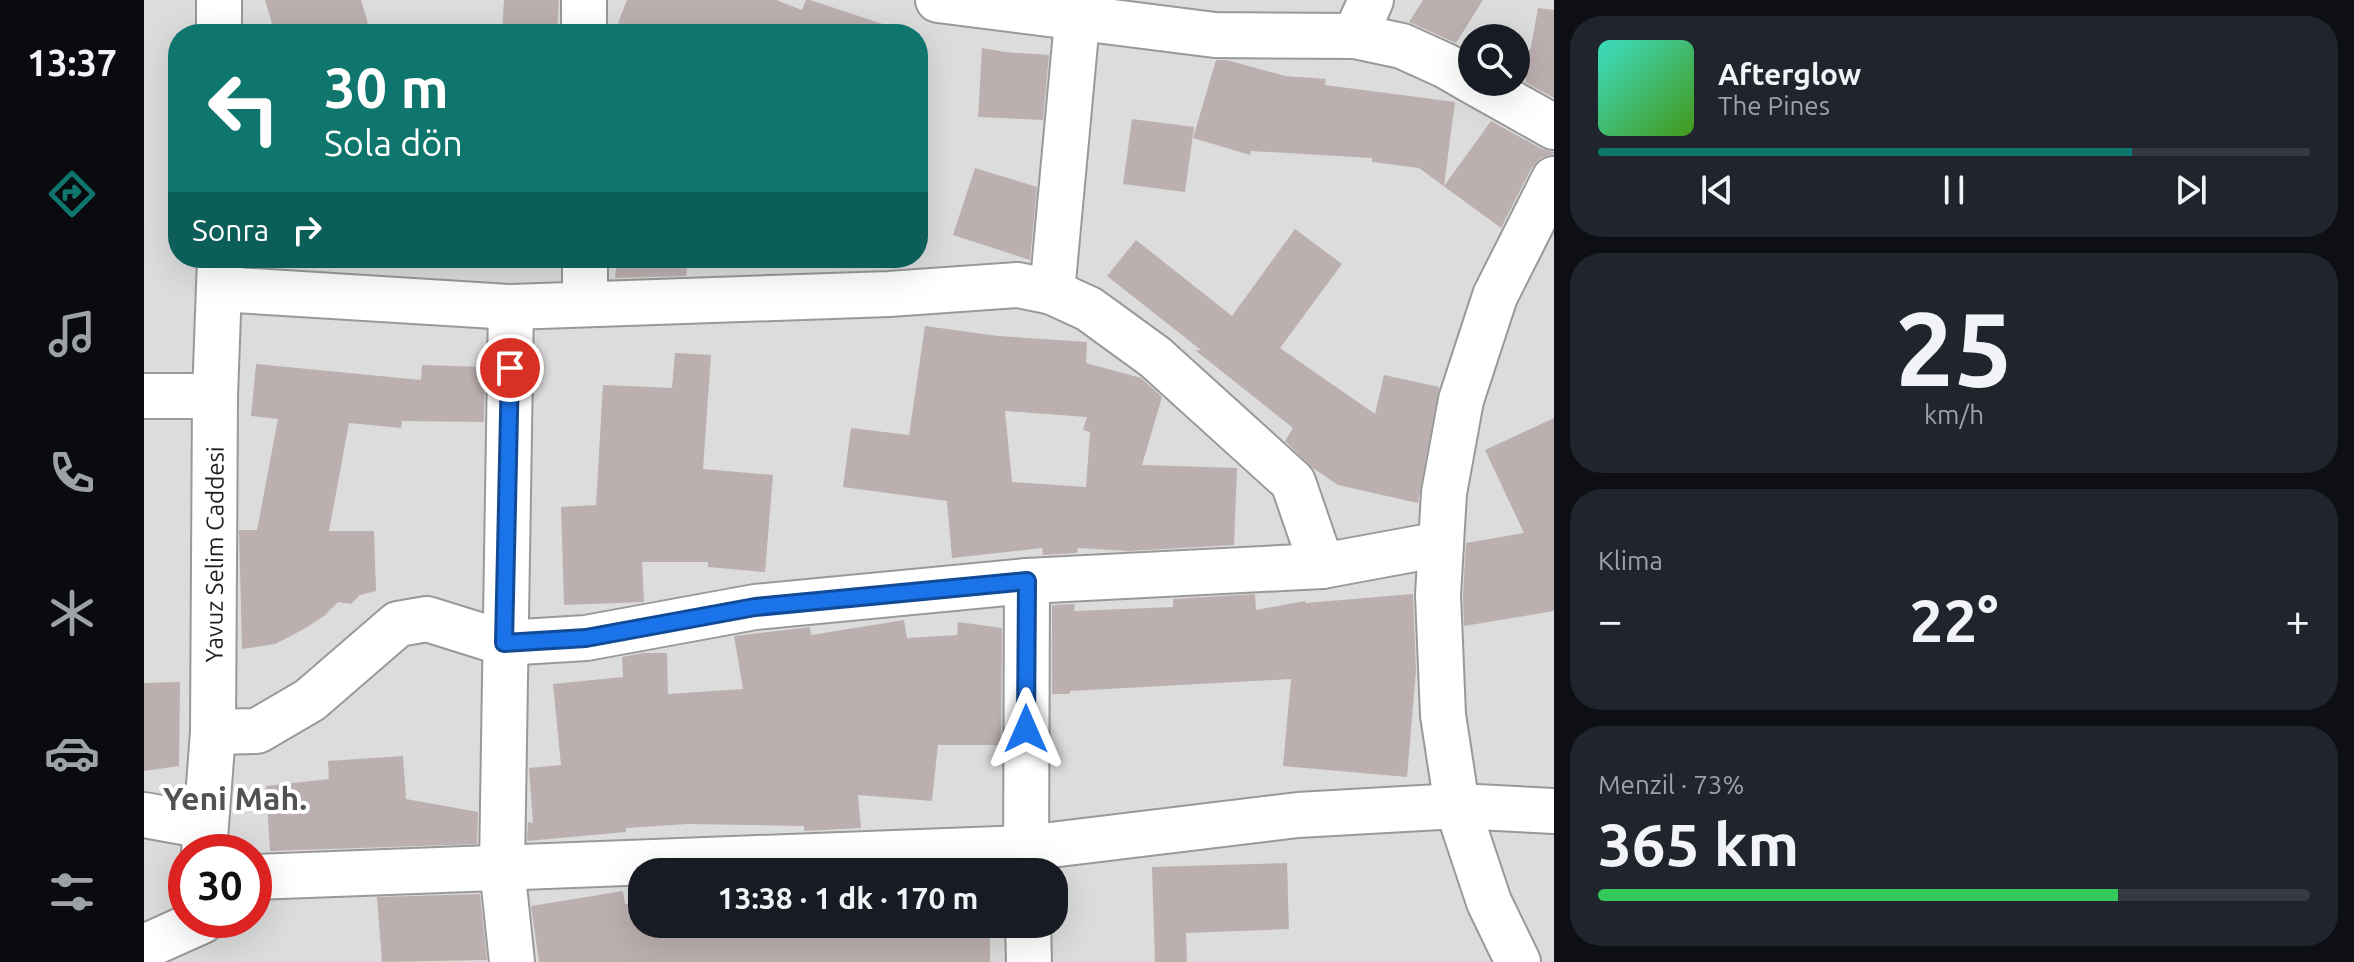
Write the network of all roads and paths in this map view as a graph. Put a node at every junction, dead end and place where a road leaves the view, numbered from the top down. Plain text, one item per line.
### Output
1 (219, 0) edge
2 (584, 0) edge
3 (938, 0) edge
4 (1078, 9) edge
5 (1363, 18) edge
6 (219, 24) edge
7 (584, 24) edge
8 (1458, 73) edge
9 (1499, 96) edge
10 (1554, 127) edge
11 (1554, 179) edge
12 (585, 268) edge
13 (219, 273) edge
14 (1052, 292) junction
15 (585, 304) junction
16 (511, 307) junction
17 (144, 396) edge
18 (215, 396) junction
19 (1441, 544) junction
20 (1322, 566) junction
21 (1027, 581) junction
22 (504, 643) junction
23 (213, 732) junction
24 (1457, 806) junction
25 (1554, 811) edge
26 (144, 815) edge
27 (192, 834) edge
28 (204, 834) edge
29 (1026, 858) edge
30 (1038, 858) edge
31 (628, 865) edge
32 (502, 867) junction
33 (272, 876) edge
34 (168, 936) edge
35 (202, 938) edge
36 (1028, 938) edge
37 (144, 947) edge
38 (1509, 958) edge
39 (202, 962) edge
40 (512, 962) edge
41 (1029, 962) edge

1 - 6 street
2 - 7 street
3 - 4 street
4 - 5 street
4 - 14 street
5 - 8 street
9 - 10 street
11 - 19 street
12 - 15 street
13 - 16 street
13 - 18 street, Yavuz Selim Caddesi
14 - 15 street
14 - 20 street
15 - 16 street
16 - 22 street
17 - 18 street
18 - 23 street, Yavuz Selim Caddesi
19 - 20 street
19 - 24 street
20 - 21 street
21 - 22 street
21 - 29 street
22 - 23 street
22 - 32 street
23 - 28 street, Yavuz Selim Caddesi
24 - 25 street
24 - 30 street
24 - 38 street
26 - 27 street
31 - 32 street
32 - 33 street
32 - 40 street
34 - 37 street
35 - 39 street
36 - 41 street

